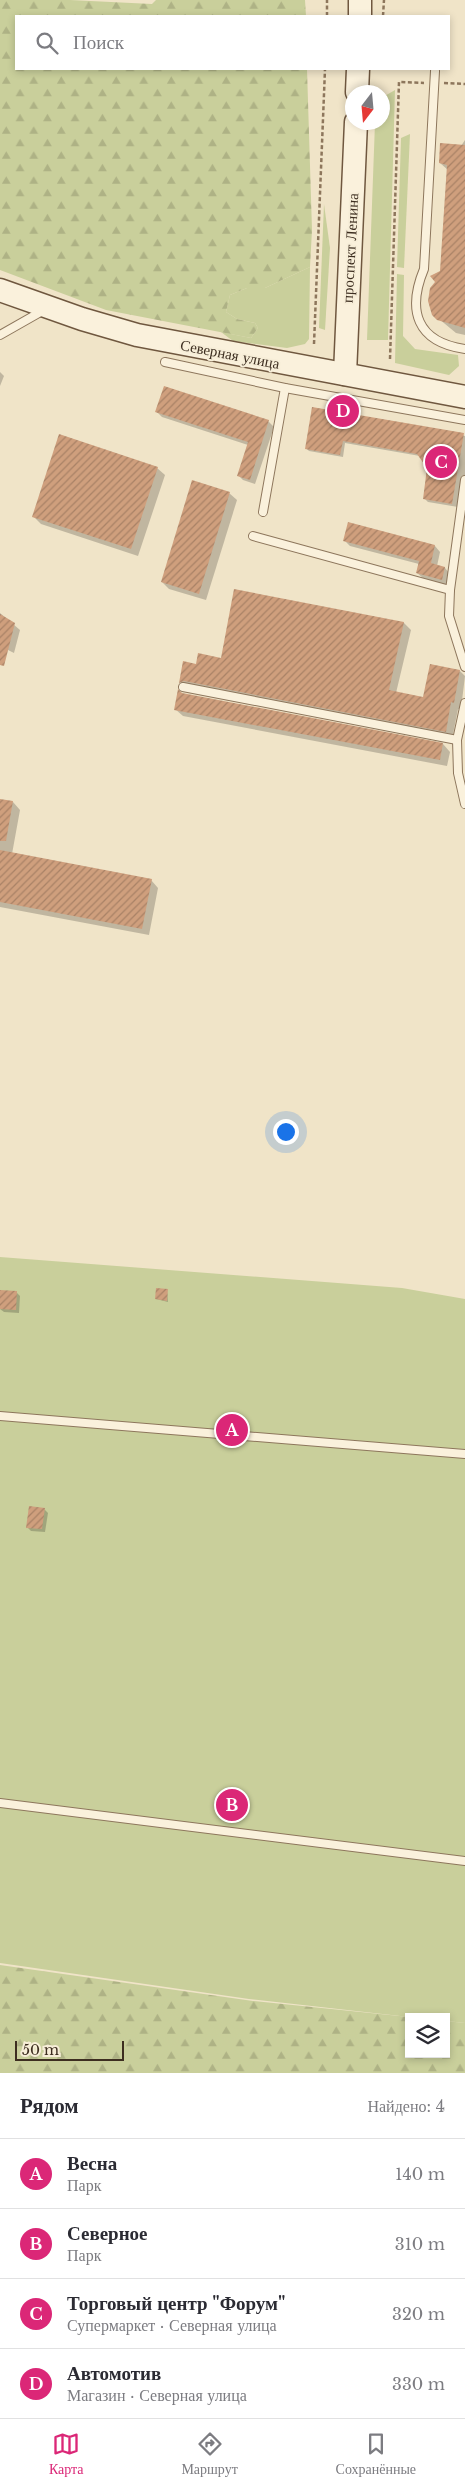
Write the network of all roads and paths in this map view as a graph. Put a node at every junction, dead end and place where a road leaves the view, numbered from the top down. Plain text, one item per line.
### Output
1 (327, 0) edge
2 (360, 0) edge
3 (384, 0) edge
4 (327, 15) edge
5 (360, 15) edge
6 (383, 15) edge
7 (325, 70) edge
8 (358, 70) edge
9 (435, 71) dead end
10 (399, 82) dead end
11 (357, 85) edge
12 (356, 130) edge
13 (0, 290) edge
14 (50, 308) junction
15 (0, 335) edge
16 (314, 344) dead end
17 (465, 350) edge
18 (390, 359) dead end
19 (165, 362) dead end
20 (344, 374) junction
21 (285, 388) junction
22 (465, 397) edge
23 (465, 420) edge
24 (465, 480) edge
25 (263, 512) dead end
26 (253, 536) dead end
27 (450, 590) junction
28 (465, 667) edge
29 (183, 687) dead end
30 (465, 703) edge
31 (463, 724) edge
32 (457, 740) junction
33 (465, 804) edge
34 (0, 1416) edge
35 (465, 1454) edge
36 (0, 1803) edge
37 (465, 1861) edge

1 - 4 path
2 - 5 main road
3 - 6 path
7 - 16 path
8 - 11 main road
9 - 17 lane
10 - 18 path
12 - 20 main road, проспект Ленина
13 - 14 main road, Северная улица
14 - 15 lane
14 - 20 main road, Северная улица
19 - 21 lane
20 - 22 main road, Северная улица
21 - 23 lane
21 - 25 lane
24 - 27 lane
26 - 27 lane
27 - 28 lane
29 - 32 lane
30 - 31 lane
31 - 32 lane
32 - 33 lane
34 - 35 lane
36 - 37 lane

